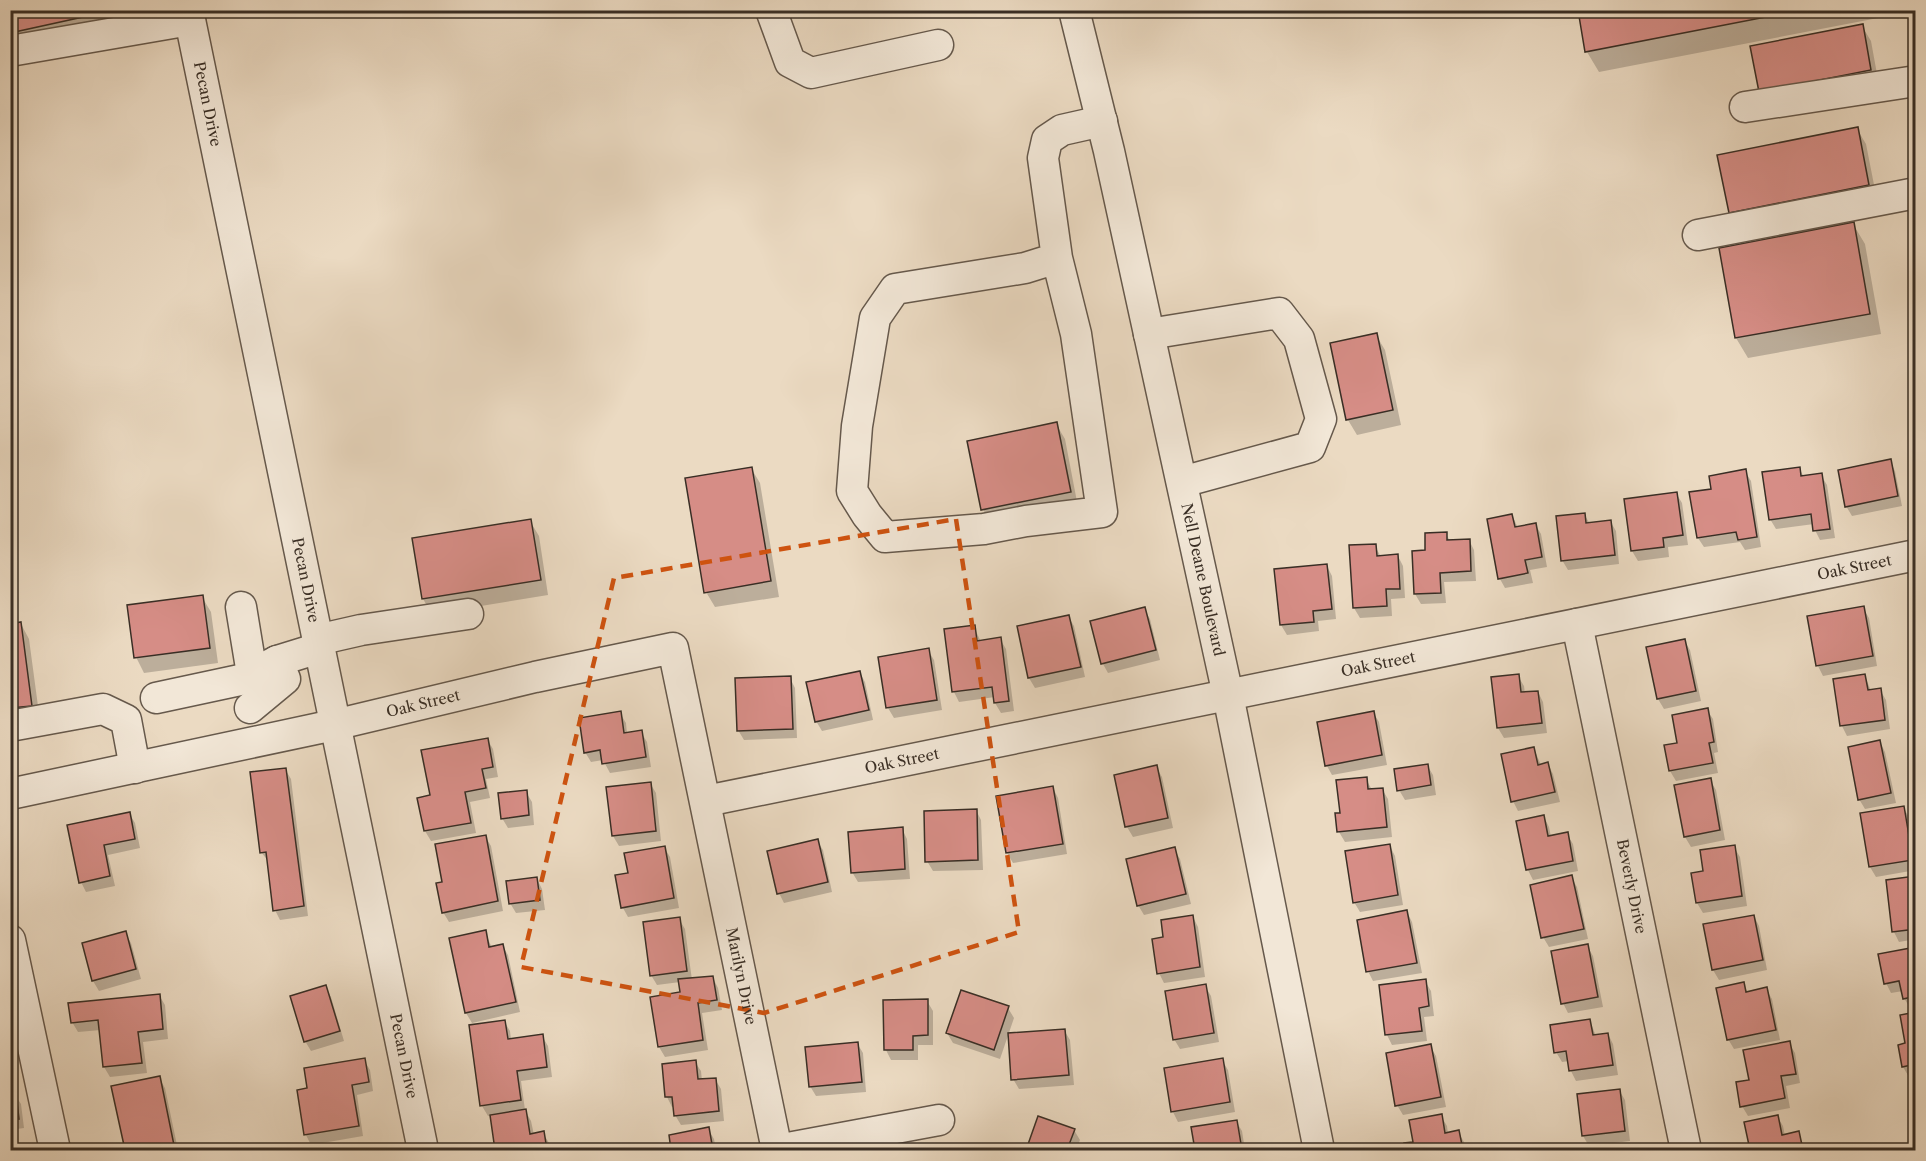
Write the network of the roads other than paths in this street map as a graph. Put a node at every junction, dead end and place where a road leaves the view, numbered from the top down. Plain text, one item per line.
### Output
1 (771, 10) edge
2 (1074, 10) edge
3 (189, 15) edge
4 (938, 45) dead end
5 (10, 51) edge
6 (1916, 81) edge
7 (1744, 107) dead end
8 (1102, 121) junction
9 (1916, 193) edge
10 (1698, 235) dead end
11 (1057, 258) junction
12 (1149, 334) junction
13 (1182, 482) junction
14 (1914, 562) edge
15 (241, 607) dead end
16 (468, 614) dead end
17 (1577, 624) junction
18 (318, 644) junction
19 (257, 671) junction
20 (1228, 695) junction
21 (156, 698) dead end
22 (250, 708) junction
23 (334, 725) junction
24 (10, 726) edge
25 (262, 741) junction
26 (135, 768) junction
27 (10, 794) edge
28 (706, 801) junction
29 (10, 940) edge
30 (939, 1120) dead end
31 (55, 1150) edge
32 (423, 1150) edge
33 (777, 1150) edge
34 (1319, 1150) edge
35 (1686, 1150) edge

1 - 4 street
2 - 8 street, Nell Deane Boulevard
3 - 5 street
3 - 18 street, Pecan Drive
6 - 7 street
8 - 11 street
8 - 12 street, Nell Deane Boulevard
9 - 10 street
11 - 11 street
12 - 13 street, Nell Deane Boulevard
12 - 13 street
13 - 20 street, Nell Deane Boulevard
14 - 17 street, Oak Street
15 - 19 street
16 - 18 street
17 - 20 street, Oak Street
17 - 35 street, Beverly Drive
18 - 19 street
18 - 23 street, Pecan Drive
19 - 21 street
19 - 22 street
19 - 22 street
20 - 28 street, Oak Street
20 - 34 street, Nell Deane Boulevard
22 - 25 street
23 - 25 street, Oak Street
23 - 28 street, Oak Street
23 - 32 street, Pecan Drive
24 - 26 street
25 - 26 street, Oak Street
26 - 27 street, Oak Street
28 - 33 street, Marilyn Drive
29 - 31 street
30 - 33 street

